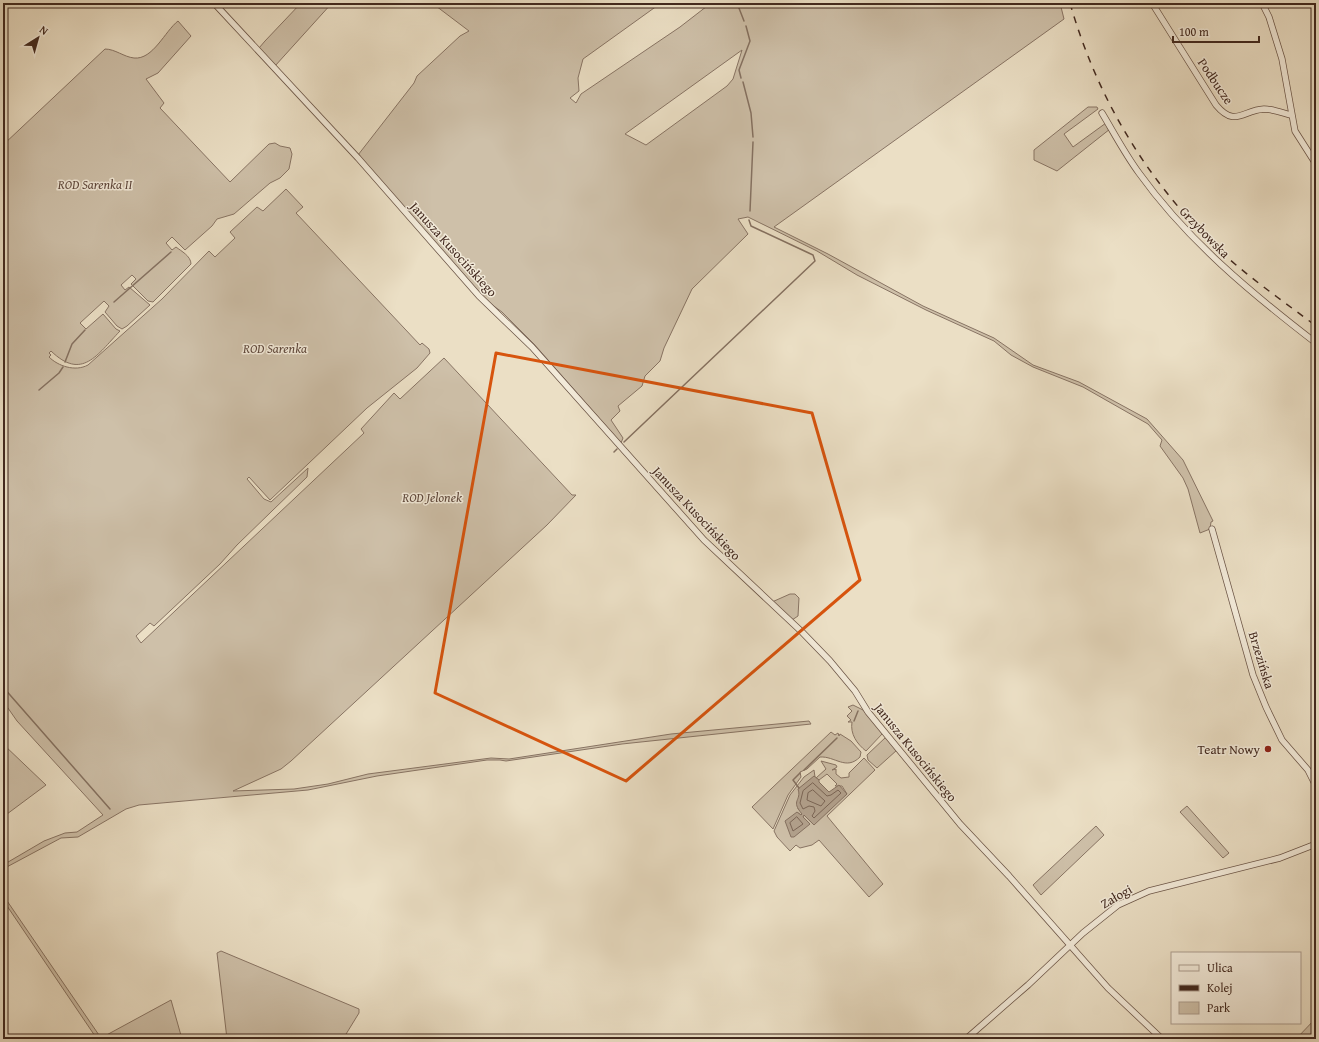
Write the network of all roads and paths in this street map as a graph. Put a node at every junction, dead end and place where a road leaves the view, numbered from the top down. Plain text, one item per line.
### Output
1 (214, 3) edge
2 (1152, 3) edge
3 (1262, 3) edge
4 (1102, 113) dead end
5 (1291, 114) junction
6 (1316, 164) edge
7 (1316, 343) edge
8 (1212, 529) dead end
9 (1316, 786) edge
10 (1316, 844) edge
11 (1071, 944) junction
12 (966, 1039) edge
13 (1162, 1039) edge

1 - 11 street, Janusza Kusocińskiego
2 - 5 street, Podbucze
3 - 5 street
4 - 7 street, Grzybowska
5 - 6 street
8 - 9 street, Brzezińska
10 - 11 street, Załogi
11 - 12 street, Załogi
11 - 13 street, Janusza Kusocińskiego

